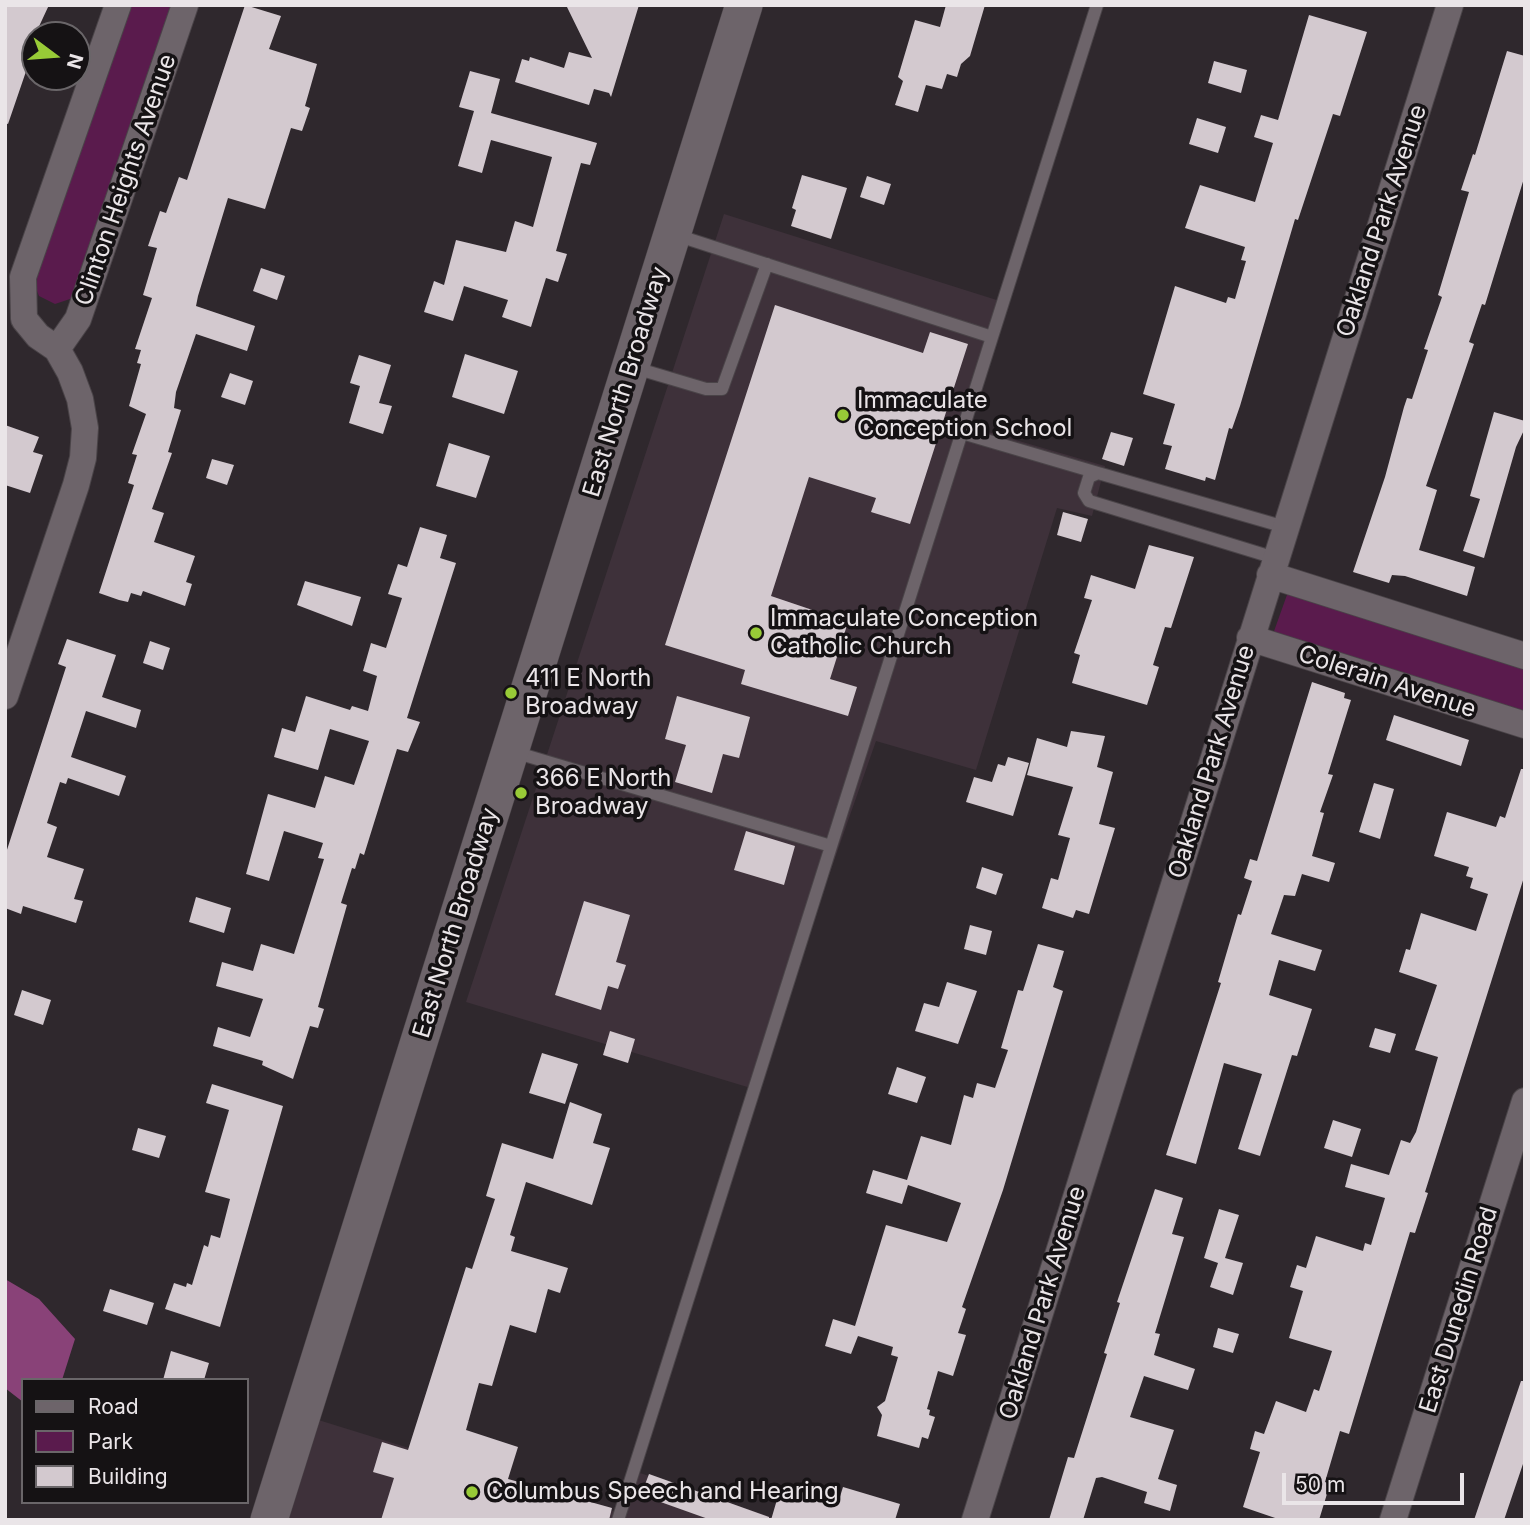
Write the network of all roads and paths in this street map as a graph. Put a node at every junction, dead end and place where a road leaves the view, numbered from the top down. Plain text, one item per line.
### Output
1 (118, 5) edge
2 (186, 5) edge
3 (744, 5) edge
4 (1097, 5) edge
5 (1450, 5) edge
6 (672, 234) junction
7 (767, 264) junction
8 (992, 337) junction
9 (57, 349) junction
10 (631, 366) junction
11 (962, 433) junction
12 (1098, 473) junction
13 (1285, 527) junction
14 (1273, 566) junction
15 (1250, 638) junction
16 (1525, 656) edge
17 (5, 696) edge
18 (1525, 725) edge
19 (510, 750) junction
20 (831, 846) junction
21 (1525, 1101) edge
22 (269, 1520) edge
23 (618, 1520) edge
24 (975, 1520) edge
25 (1393, 1520) edge

1 - 9 street
2 - 9 street, Clinton Heights Avenue
3 - 6 main road, East North Broadway
4 - 8 lane
5 - 13 street, Oakland Park Avenue
6 - 7 lane
6 - 10 main road, East North Broadway
7 - 8 lane
7 - 10 lane
8 - 11 lane
9 - 17 street
10 - 19 main road, East North Broadway
11 - 12 lane
11 - 20 lane
12 - 13 lane
12 - 14 lane
13 - 14 street, Oakland Park Avenue
14 - 15 street, Oakland Park Avenue
14 - 16 street
15 - 18 street, Colerain Avenue
15 - 24 street, Oakland Park Avenue
19 - 20 lane
19 - 22 main road, East North Broadway
20 - 23 lane
21 - 25 street, East Dunedin Road

